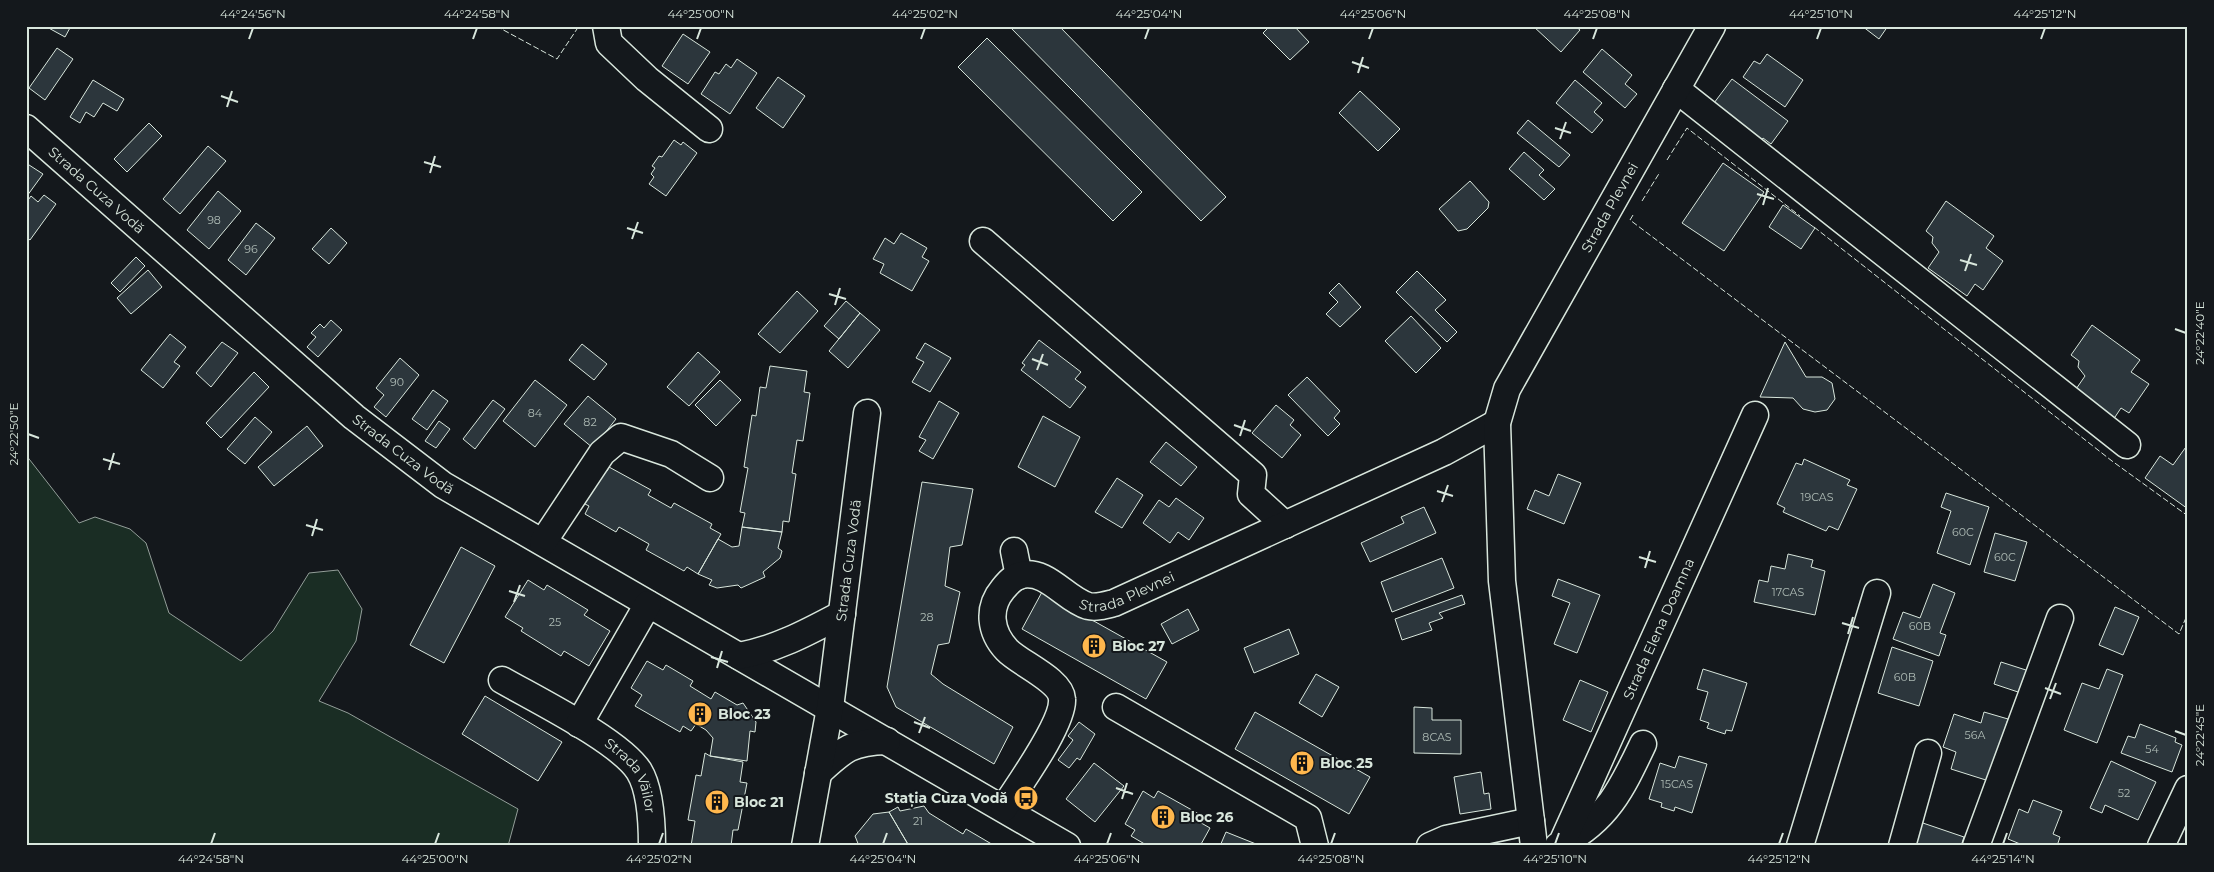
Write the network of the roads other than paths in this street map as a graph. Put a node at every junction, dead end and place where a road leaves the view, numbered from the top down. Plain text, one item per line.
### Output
1 (606, 26) edge
2 (1712, 26) edge
3 (1676, 89) junction
4 (26, 128) edge
5 (709, 129) dead end
6 (984, 241) dead end
7 (867, 413) dead end
8 (1755, 415) dead end
9 (1498, 423) junction
10 (2127, 445) dead end
11 (710, 478) dead end
12 (1285, 525) junction
13 (543, 542) junction
14 (1877, 593) dead end
15 (648, 604) junction
16 (842, 614) junction
17 (2060, 618) dead end
18 (739, 656) junction
19 (502, 680) dead end
20 (1116, 707) dead end
21 (830, 708) junction
22 (579, 724) junction
23 (887, 741) junction
24 (1643, 744) dead end
25 (1928, 753) dead end
26 (818, 773) junction
27 (2188, 789) edge
28 (1004, 808) junction
29 (1533, 833) edge
30 (1560, 844) edge
31 (652, 846) edge
32 (805, 846) edge
33 (1067, 846) edge
34 (1315, 846) edge
35 (1430, 846) edge
36 (1800, 846) edge
37 (1902, 846) edge
38 (1976, 846) edge
39 (2160, 846) edge

1 - 5 street
2 - 3 street, Strada Plevnei
3 - 9 street, Strada Plevnei
3 - 10 street
4 - 13 street, Strada Cuza Vodă
6 - 12 street
7 - 16 street, Strada Cuza Vodă
8 - 30 street, Strada Elena Doamna
9 - 12 street, Strada Plevnei
9 - 29 street
11 - 13 street
12 - 28 street, Strada Plevnei
13 - 15 street, Strada Cuza Vodă
14 - 36 street
15 - 18 street, Strada Cuza Vodă
15 - 22 street
16 - 18 street
16 - 21 street, Strada Cuza Vodă
17 - 38 street
18 - 21 street, Strada Cuza Vodă
19 - 22 street, Strada Văilor
20 - 34 street
21 - 23 street, Strada Cuza Vodă
21 - 26 street
22 - 31 street, Strada Văilor
23 - 26 street
23 - 28 street, Strada Cuza Vodă
24 - 30 street, Strada Elena Doamna
25 - 37 street
26 - 32 street
27 - 39 street
28 - 33 street, Strada Cuza Vodă
29 - 35 street

